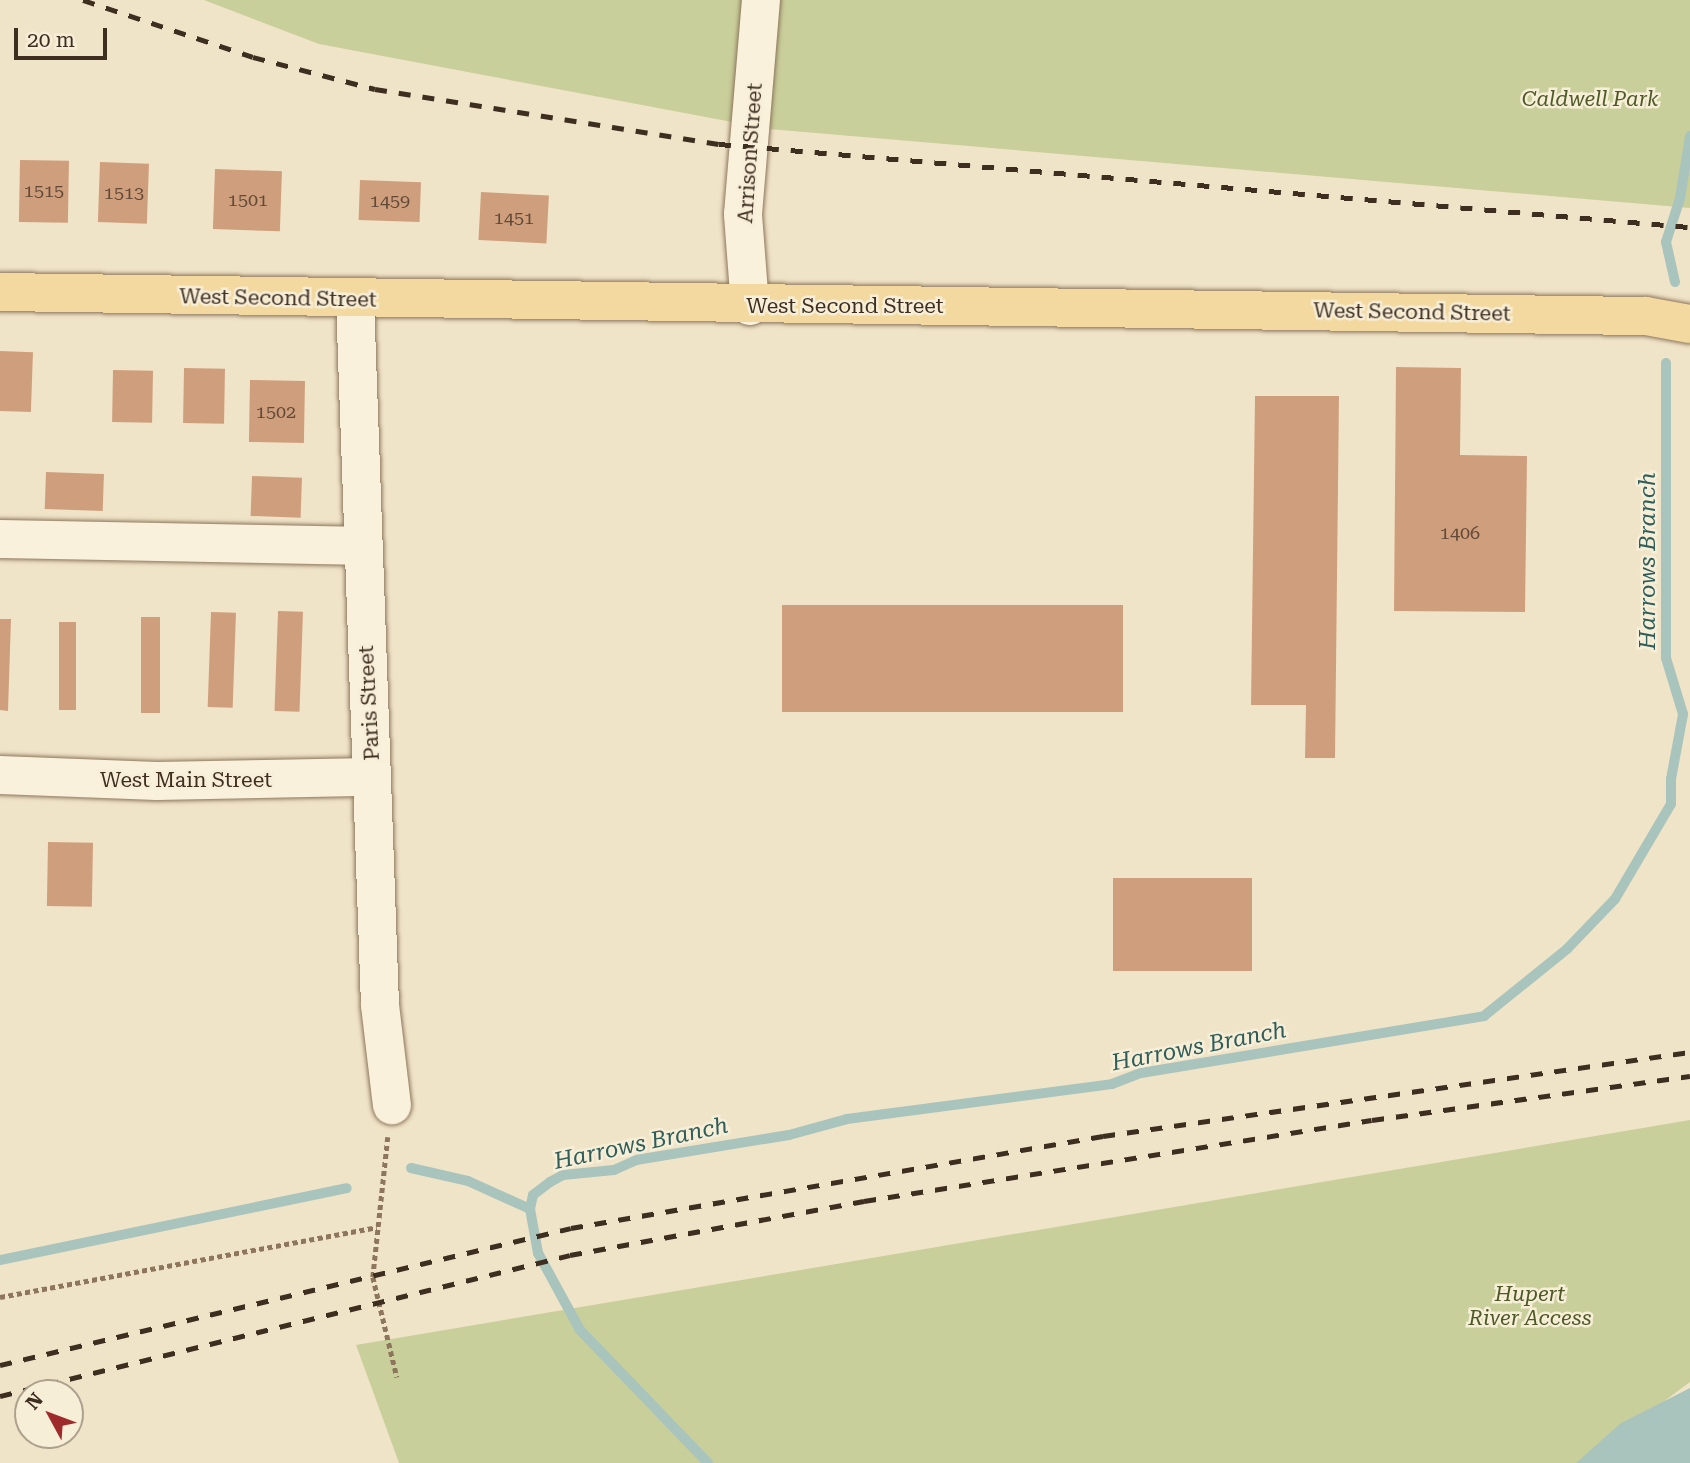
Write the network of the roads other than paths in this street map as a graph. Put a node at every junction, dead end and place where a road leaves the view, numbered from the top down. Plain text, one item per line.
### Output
1 (761, 0) edge
2 (0, 292) edge
3 (355, 300) junction
4 (750, 306) junction
5 (1690, 324) edge
6 (0, 539) edge
7 (362, 546) junction
8 (0, 775) edge
9 (372, 777) junction
10 (392, 1105) road end

1 - 4 street, Arrison Street
2 - 3 main road, West Second Street
3 - 4 main road, West Second Street
3 - 7 street, Paris Street
4 - 5 main road, West Second Street
6 - 7 street
7 - 9 street, Paris Street
8 - 9 street, West Main Street
9 - 10 street, Paris Street

